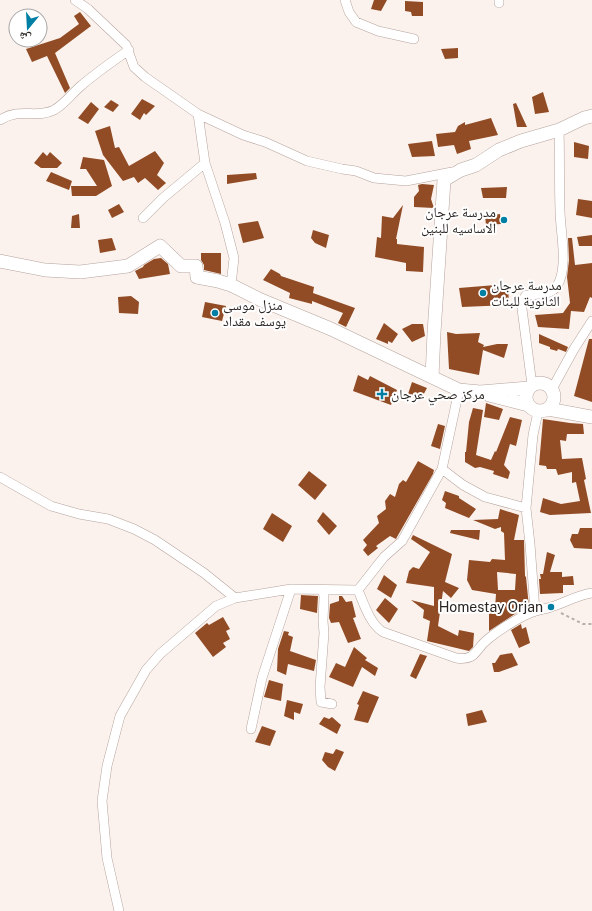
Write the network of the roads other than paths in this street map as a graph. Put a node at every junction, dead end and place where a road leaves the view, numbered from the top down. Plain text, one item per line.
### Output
1 (75, 0) edge
2 (345, 0) edge
3 (414, 39) dead end
4 (129, 50) junction
5 (198, 114) junction
6 (592, 116) edge
7 (0, 120) edge
8 (559, 130) junction
9 (205, 163) junction
10 (461, 170) junction
11 (143, 218) dead end
12 (0, 261) edge
13 (231, 285) junction
14 (592, 321) edge
15 (432, 377) junction
16 (530, 386) junction
17 (552, 389) junction
18 (459, 390) junction
19 (480, 392) junction
20 (538, 409) junction
21 (592, 417) edge
22 (442, 469) junction
23 (0, 477) edge
24 (526, 508) junction
25 (291, 589) junction
26 (323, 590) junction
27 (358, 590) junction
28 (592, 593) edge
29 (234, 598) junction
30 (535, 611) junction
31 (332, 704) dead end
32 (251, 729) dead end
33 (120, 911) edge

1 - 4 street
2 - 3 street
4 - 5 street
4 - 7 street
5 - 9 street
5 - 10 street
6 - 8 street
8 - 10 street
8 - 16 street
9 - 11 street
9 - 13 street
10 - 15 street
12 - 13 street
13 - 15 street
14 - 17 street
15 - 18 street
16 - 17 street
16 - 19 street
16 - 20 street
17 - 20 street
18 - 19 street
18 - 22 street
19 - 20 street
20 - 21 street
20 - 24 street
22 - 24 street
22 - 27 street
23 - 29 street
24 - 30 street
25 - 26 street
25 - 29 street
25 - 32 street
26 - 27 street
26 - 31 street
27 - 30 street
28 - 30 street
29 - 33 street

